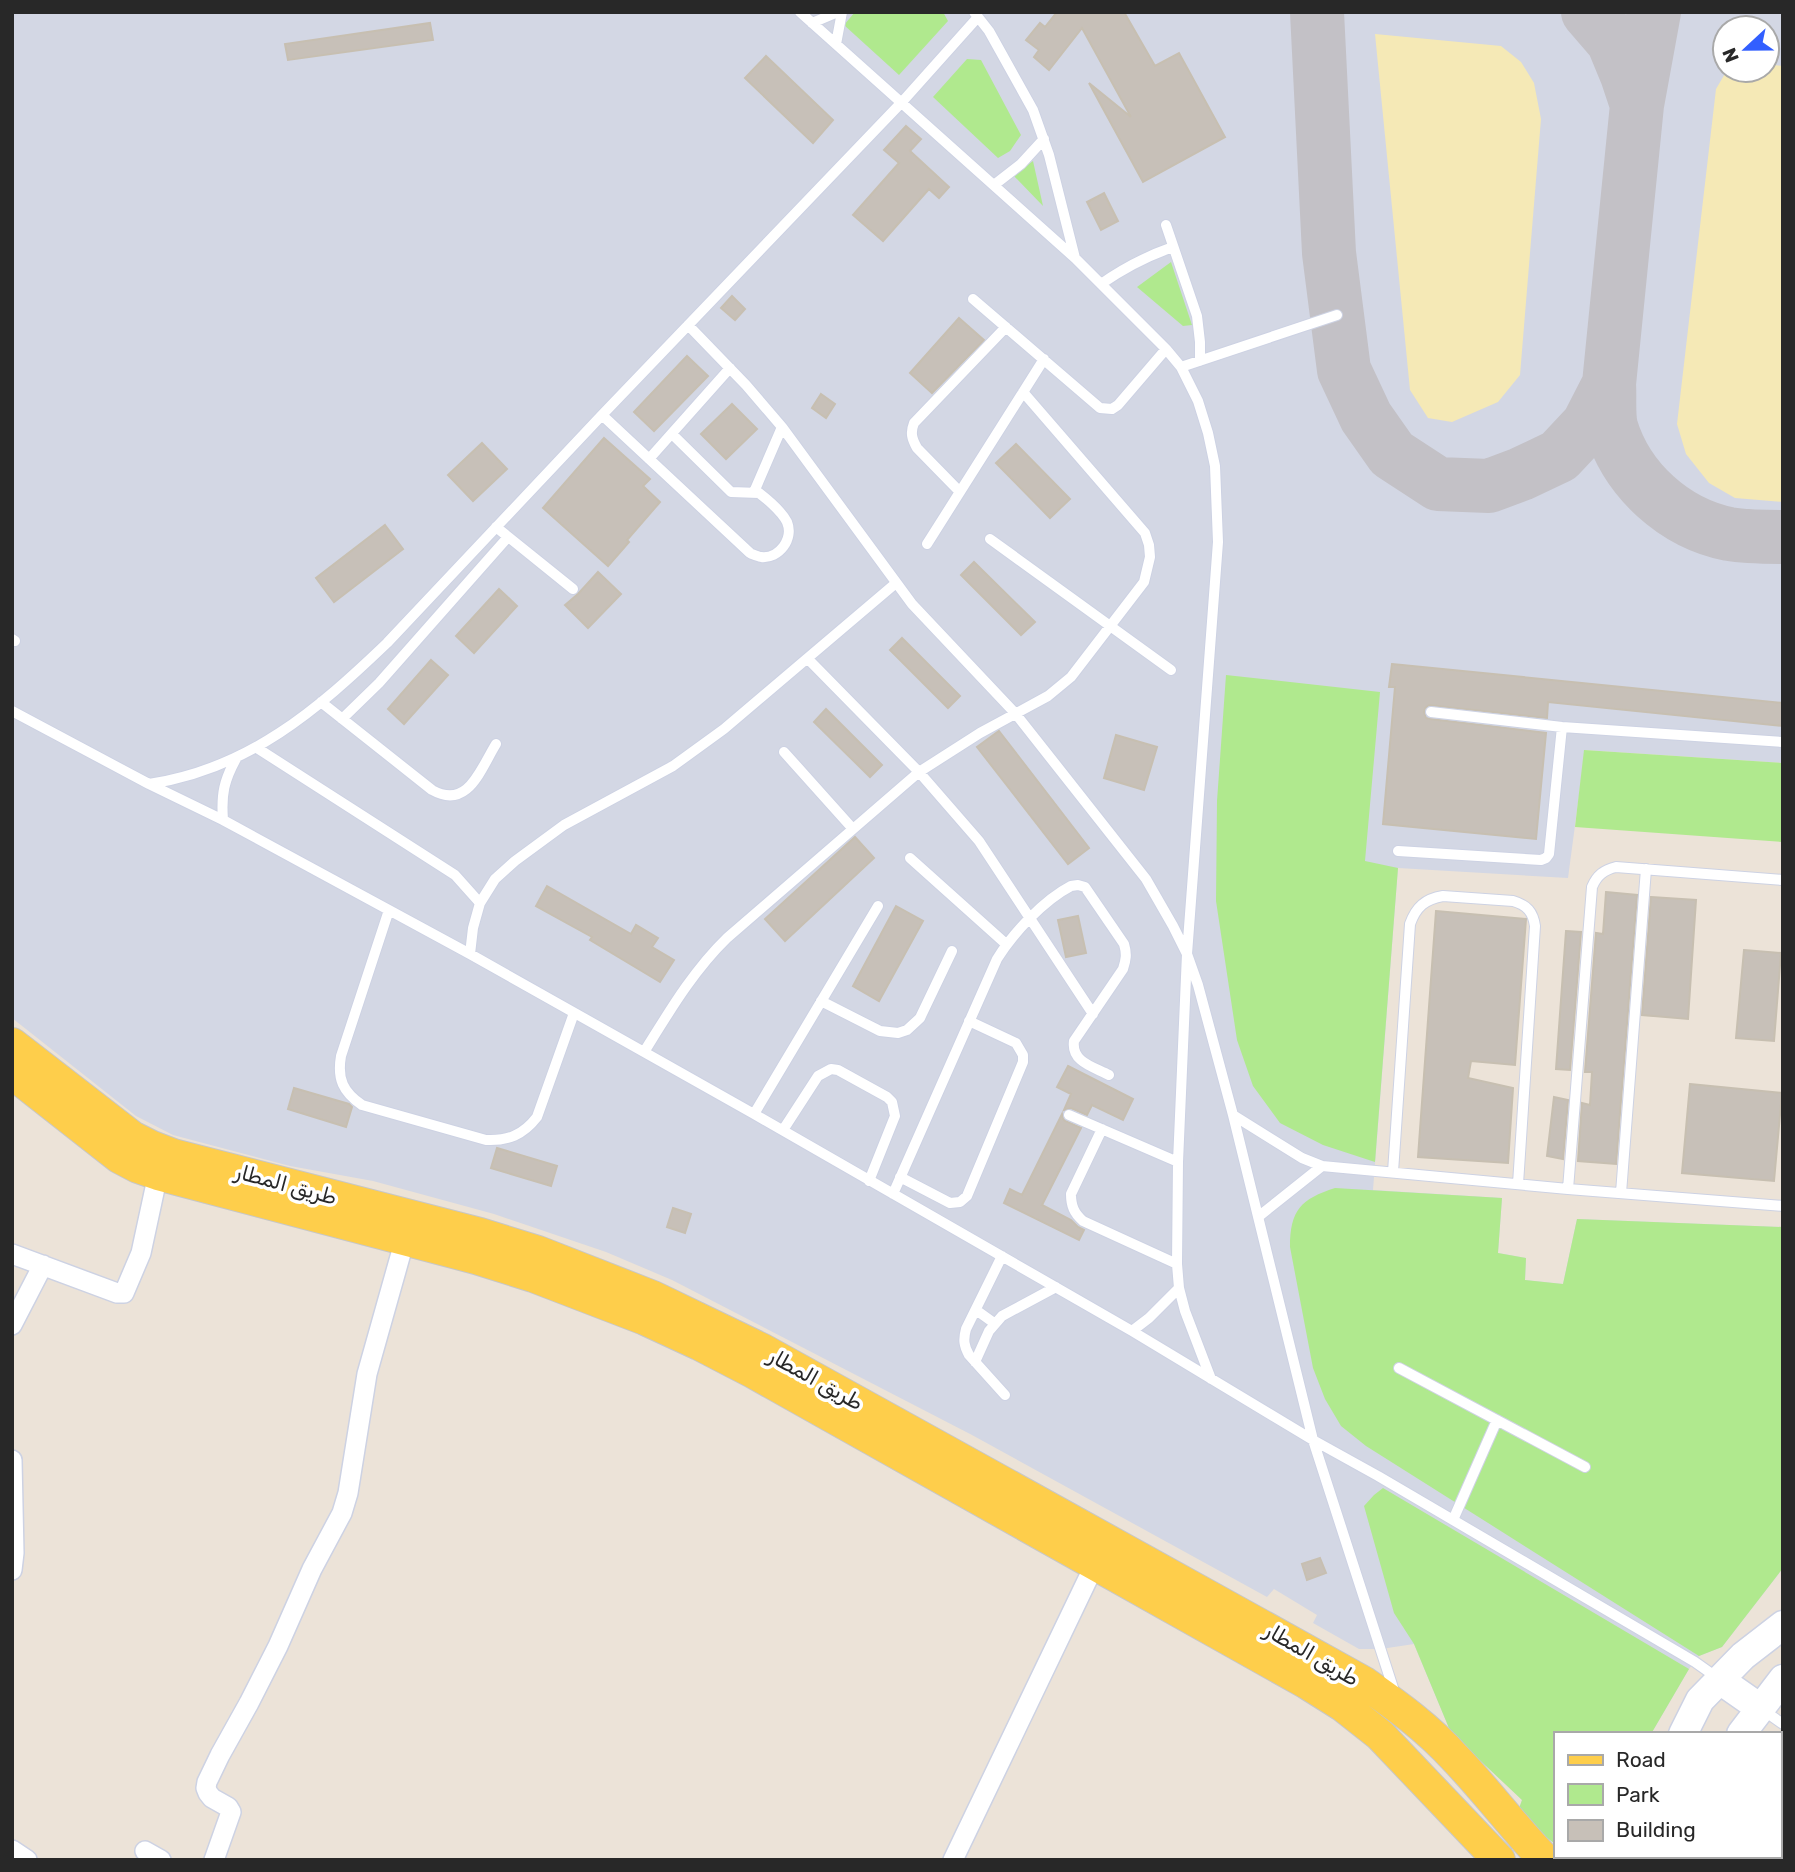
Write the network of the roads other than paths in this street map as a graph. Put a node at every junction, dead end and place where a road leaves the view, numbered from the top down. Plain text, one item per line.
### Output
1 (800, 12) edge
2 (840, 12) edge
3 (976, 14) edge
4 (811, 23) junction
5 (836, 44) junction
6 (902, 102) junction
7 (1044, 139) junction
8 (994, 185) junction
9 (1166, 225) dead end
10 (1173, 247) junction
11 (1075, 258) junction
12 (1101, 284) junction
13 (973, 299) dead end
14 (1337, 315) dead end
15 (688, 325) junction
16 (1006, 327) junction
17 (1166, 349) junction
18 (1044, 359) junction
19 (1200, 361) junction
20 (1181, 367) junction
21 (730, 369) junction
22 (1023, 392) junction
23 (602, 415) junction
24 (782, 427) junction
25 (671, 434) junction
26 (649, 458) junction
27 (754, 492) junction
28 (960, 492) junction
29 (496, 527) junction
30 (508, 537) junction
31 (990, 539) dead end
32 (927, 544) dead end
33 (896, 583) junction
34 (573, 589) dead end
35 (1110, 626) junction
36 (808, 659) junction
37 (1171, 670) dead end
38 (321, 702) junction
39 (12, 711) edge
40 (1431, 712) dead end
41 (1015, 713) junction
42 (342, 719) junction
43 (1562, 727) junction
44 (1783, 742) edge
45 (496, 744) dead end
46 (257, 748) junction
47 (784, 752) dead end
48 (237, 757) junction
49 (919, 772) junction
50 (149, 784) junction
51 (223, 820) junction
52 (853, 829) junction
53 (1398, 851) dead end
54 (910, 858) dead end
55 (1646, 869) junction
56 (1783, 880) edge
57 (480, 903) junction
58 (878, 906) dead end
59 (389, 910) junction
60 (1030, 917) junction
61 (1006, 944) junction
62 (951, 951) dead end
63 (470, 954) junction
64 (1187, 954) junction
65 (821, 1001) junction
66 (573, 1013) junction
67 (1093, 1014) junction
68 (969, 1021) junction
69 (12, 1044) edge
70 (644, 1052) junction
71 (12, 1073) edge
72 (1110, 1075) dead end
73 (754, 1114) junction
74 (1069, 1115) dead end
75 (1233, 1115) junction
76 (1102, 1129) junction
77 (783, 1130) junction
78 (1178, 1162) junction
79 (1322, 1166) junction
80 (1393, 1172) junction
81 (158, 1174) junction
82 (900, 1177) junction
83 (221, 1179) junction
84 (869, 1181) junction
85 (1518, 1184) junction
86 (1568, 1188) junction
87 (1621, 1193) junction
88 (893, 1194) junction
89 (1783, 1206) edge
90 (1258, 1217) junction
91 (405, 1239) junction
92 (12, 1254) edge
93 (1002, 1256) junction
94 (1177, 1264) junction
95 (44, 1265) junction
96 (1056, 1287) junction
97 (1179, 1288) junction
98 (976, 1310) junction
99 (994, 1323) junction
100 (12, 1325) edge
101 (1132, 1331) junction
102 (975, 1362) junction
103 (1399, 1368) dead end
104 (1211, 1378) junction
105 (1005, 1395) dead end
106 (1497, 1420) junction
107 (1313, 1440) junction
108 (12, 1460) edge
109 (1585, 1467) dead end
110 (1453, 1520) junction
111 (1095, 1564) junction
112 (12, 1570) edge
113 (1783, 1625) edge
114 (1783, 1679) edge
115 (1720, 1680) junction
116 (1398, 1707) junction
117 (1771, 1716) edge
118 (1667, 1732) edge
119 (1684, 1732) edge
120 (1700, 1732) edge
121 (1744, 1732) edge
122 (1380, 1735) junction
123 (12, 1850) edge
124 (27, 1860) edge
125 (214, 1860) edge
126 (953, 1860) edge
127 (1499, 1860) edge
128 (1545, 1860) edge

1 - 4 lane
2 - 4 lane
2 - 5 lane
3 - 6 lane
3 - 7 lane
4 - 5 lane
5 - 6 lane
6 - 8 lane
6 - 15 lane
7 - 8 lane
7 - 11 lane
8 - 11 lane
9 - 10 lane
10 - 12 lane
10 - 19 lane
11 - 12 lane
12 - 17 lane
13 - 16 lane
14 - 19 lane
15 - 21 lane
15 - 23 lane
16 - 18 lane
16 - 28 lane
17 - 18 lane
17 - 20 lane
18 - 22 lane
19 - 20 lane
20 - 64 lane
21 - 24 lane
21 - 25 lane
22 - 28 lane
22 - 35 lane
23 - 26 lane
23 - 29 lane
24 - 27 lane
24 - 33 lane
25 - 26 lane
25 - 27 lane
26 - 27 lane
28 - 32 lane
29 - 30 lane
29 - 38 lane
30 - 34 lane
30 - 42 lane
31 - 35 lane
33 - 36 lane
33 - 41 lane
35 - 37 lane
35 - 41 lane
36 - 49 lane
36 - 57 lane
38 - 42 lane
38 - 46 lane
39 - 50 lane
40 - 43 lane
41 - 49 lane
41 - 64 lane
42 - 45 lane
43 - 44 lane
43 - 53 lane
46 - 48 lane
46 - 57 lane
47 - 52 lane
48 - 50 lane
48 - 51 lane
49 - 52 lane
49 - 60 lane
50 - 51 lane
51 - 59 lane
52 - 70 lane
54 - 61 lane
55 - 56 lane
55 - 86 lane
55 - 87 lane
57 - 63 lane
58 - 65 lane
59 - 63 lane
59 - 66 lane
60 - 61 lane
60 - 67 lane
60 - 67 lane
61 - 68 lane
62 - 65 lane
63 - 66 lane
64 - 75 lane
64 - 78 lane
65 - 73 lane
66 - 70 lane
67 - 72 lane
68 - 82 lane
68 - 82 lane
69 - 83 main road, طريق المطار
70 - 73 lane
71 - 81 main road, طريق المطار
73 - 77 lane
74 - 76 lane
75 - 79 lane
75 - 90 lane
76 - 78 lane
76 - 94 lane
77 - 84 lane
77 - 84 lane
78 - 94 lane
79 - 80 lane
79 - 90 lane
80 - 85 lane
80 - 85 lane
81 - 83 main road, طريق المطار
81 - 95 street
82 - 88 lane
83 - 91 main road, طريق المطار
83 - 116 main road, طريق المطار
84 - 88 lane
85 - 86 lane
86 - 87 lane
87 - 89 lane
88 - 93 lane
90 - 107 lane
91 - 111 main road, طريق المطار
91 - 125 street
92 - 95 street
93 - 96 lane
93 - 98 lane
94 - 97 lane
95 - 100 street
96 - 99 lane
96 - 101 lane
97 - 101 lane
97 - 104 lane
98 - 99 lane
98 - 102 lane
99 - 102 lane
101 - 104 lane
102 - 105 lane
103 - 106 lane
104 - 107 lane
106 - 109 lane
106 - 110 lane
107 - 110 lane
107 - 116 lane
108 - 112 street
110 - 115 lane
111 - 122 main road, طريق المطار
111 - 126 street
113 - 115 street
114 - 117 street
115 - 117 street
115 - 118 street
115 - 119 street
115 - 120 street
116 - 122 main road
116 - 128 main road, طريق المطار
117 - 121 street
122 - 127 main road, طريق المطار
123 - 124 street

